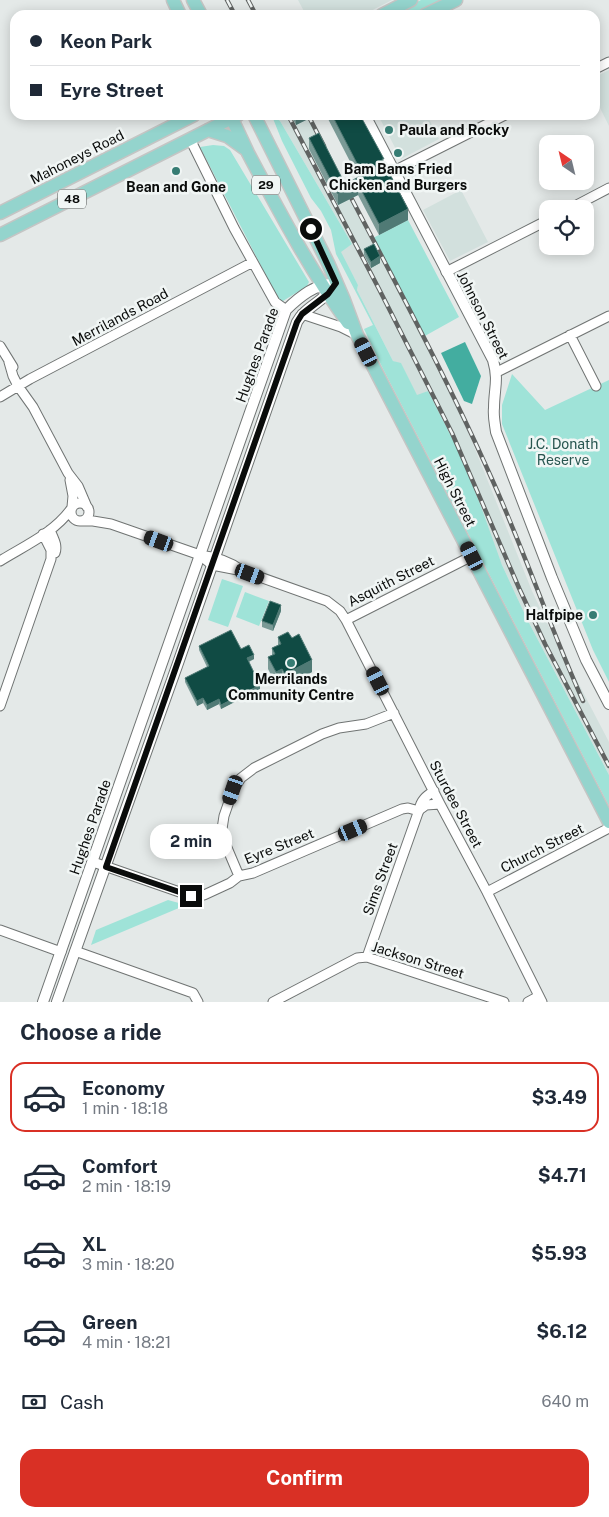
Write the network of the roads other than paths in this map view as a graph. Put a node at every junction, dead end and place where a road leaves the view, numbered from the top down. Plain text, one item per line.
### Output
1 (411, 0) edge
2 (456, 0) edge
3 (392, 10) edge
4 (435, 10) edge
5 (179, 120) edge
6 (226, 120) edge
7 (235, 120) edge
8 (256, 120) edge
9 (368, 120) edge
10 (495, 120) edge
11 (208, 130) junction
12 (149, 137) junction
13 (190, 139) junction
14 (247, 150) junction
15 (154, 158) junction
16 (394, 171) junction
17 (609, 188) edge
18 (586, 200) edge
19 (0, 213) edge
20 (539, 225) edge
21 (0, 235) edge
22 (253, 262) junction
23 (446, 272) junction
24 (336, 283) junction
25 (325, 289) junction
26 (286, 310) junction
27 (302, 314) junction
28 (609, 316) edge
29 (357, 335) junction
30 (570, 335) junction
31 (274, 343) junction
32 (0, 346) edge
33 (288, 347) junction
34 (497, 372) junction
35 (21, 384) junction
36 (596, 386) dead end
37 (0, 397) edge
38 (68, 473) junction
39 (71, 508) junction
40 (88, 508) junction
41 (80, 521) junction
42 (111, 524) junction
43 (46, 532) junction
44 (200, 555) junction
45 (472, 556) junction
46 (0, 561) edge
47 (213, 561) junction
48 (346, 620) junction
49 (163, 661) junction
50 (177, 666) junction
51 (609, 704) edge
52 (0, 706) edge
53 (394, 713) junction
54 (434, 791) junction
55 (440, 804) junction
56 (419, 811) junction
57 (609, 822) edge
58 (609, 828) edge
59 (93, 862) junction
60 (106, 867) junction
61 (239, 876) junction
62 (487, 892) junction
63 (0, 930) edge
64 (75, 951) junction
65 (61, 952) junction
66 (367, 956) junction
67 (540, 999) edge
68 (43, 1002) edge
69 (57, 1002) edge
70 (198, 1002) edge
71 (273, 1002) edge
72 (504, 1002) edge
73 (528, 1002) edge

1 - 3 main road
2 - 4 main road
5 - 12 main road, Mahoneys Road / 48
6 - 11 main road, 48
7 - 14 main road, High Street / 29
8 - 24 main road, High Street / 29
9 - 16 street, Johnson Street
10 - 16 street
11 - 13 main road, 48
11 - 14 main road
12 - 15 main road
12 - 19 main road, Mahoneys Road / 48
13 - 15 main road, 48
13 - 22 street
14 - 25 main road, High Street / 29
15 - 21 main road, 48
16 - 23 street, Johnson Street
17 - 18 street
20 - 23 street
22 - 26 street
22 - 35 street, Merrilands Road
23 - 34 street, Johnson Street
24 - 25 street, Hughes Parade
24 - 29 main road, High Street / 29
25 - 26 street, Hughes Parade
25 - 27 street, Hughes Parade
25 - 29 main road, High Street / 29
26 - 31 street, Hughes Parade
27 - 29 street
27 - 33 street, Hughes Parade
28 - 30 street
29 - 45 main road, High Street / 29
30 - 34 street
30 - 36 street
31 - 33 street
31 - 44 street, Hughes Parade
32 - 35 street
33 - 47 street, Hughes Parade
34 - 51 street, Johnson Street
35 - 37 street, Merrilands Road
35 - 38 street
38 - 39 street
38 - 40 street
39 - 40 street
39 - 41 street
39 - 43 street
40 - 41 street
40 - 42 street, Asquith Street
41 - 42 street, Asquith Street
41 - 43 street
42 - 44 street, Asquith Street
43 - 46 street
43 - 52 street
44 - 47 street, Asquith Street
44 - 49 street, Hughes Parade
45 - 48 street, Asquith Street
45 - 57 main road, High Street / 29
47 - 48 street, Asquith Street
47 - 50 street, Hughes Parade
48 - 53 street, Sturdee Street
49 - 50 street
49 - 59 street, Hughes Parade
50 - 60 street, Hughes Parade
53 - 54 street, Sturdee Street
53 - 61 street
54 - 55 street, Sturdee Street
54 - 56 street, Sims Street
55 - 56 street
55 - 62 street, Sturdee Street
56 - 61 street, Eyre Street
56 - 66 street, Sims Street
58 - 62 street, Church Street
59 - 60 street, Eyre Street
59 - 65 street, Hughes Parade
60 - 61 street, Eyre Street
60 - 64 street, Hughes Parade
62 - 67 street, Sturdee Street
63 - 65 street
64 - 65 street
64 - 69 street, Hughes Parade
64 - 70 street
65 - 68 street, Hughes Parade
66 - 71 street, Jackson Street
66 - 72 street, Jackson Street
67 - 73 street

